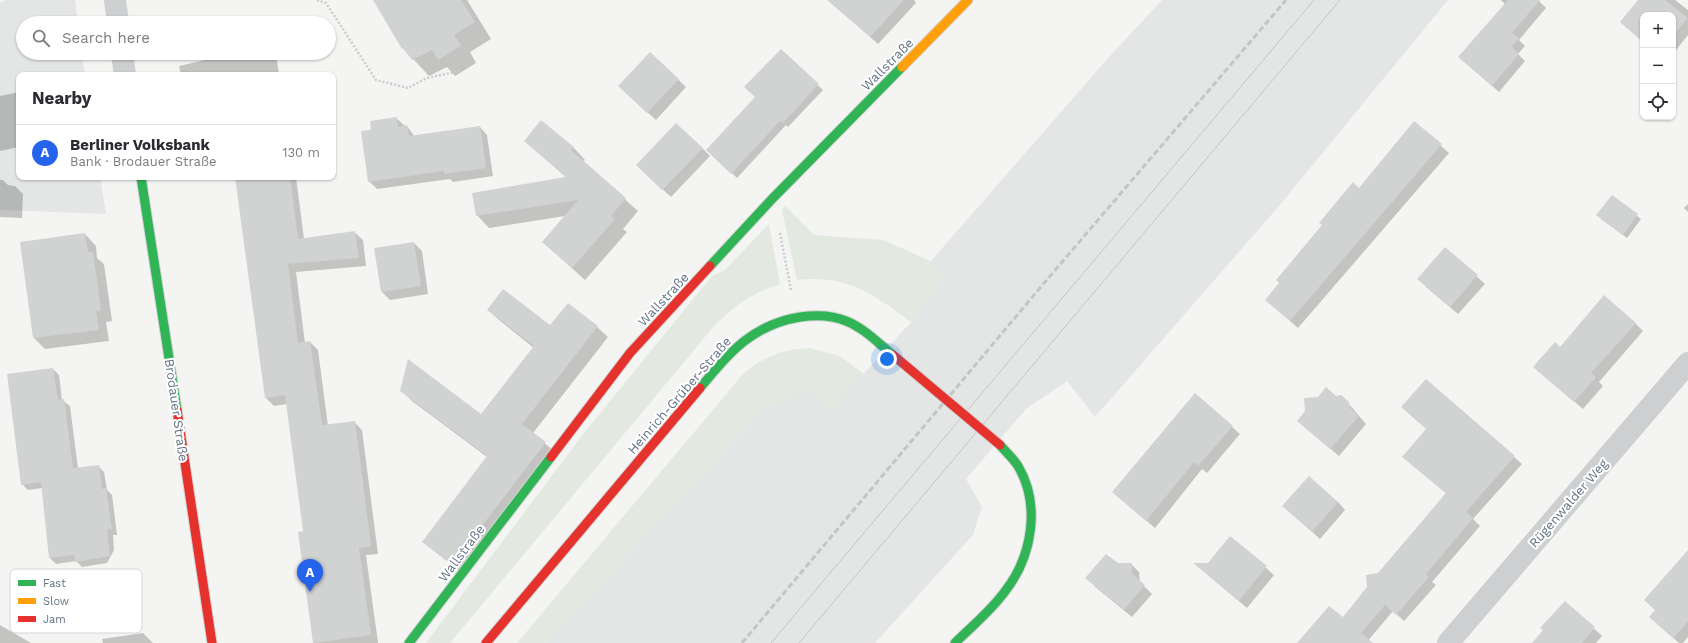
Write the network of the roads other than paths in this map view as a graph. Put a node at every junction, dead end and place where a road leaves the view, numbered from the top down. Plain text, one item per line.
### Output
1 (115, 0) edge
2 (968, 0) edge
3 (117, 16) edge
4 (123, 60) edge
5 (125, 72) edge
6 (141, 180) edge
7 (1688, 363) edge
8 (212, 643) edge
9 (409, 643) edge
10 (486, 643) edge
11 (955, 643) edge
12 (1448, 643) edge

1 - 3 street
2 - 9 street, Wallstraße
4 - 5 street
6 - 8 street, Brodauer Straße
7 - 12 street, Rügenwalder Weg
10 - 11 street, Heinrich-Grüber-Straße, bridge

